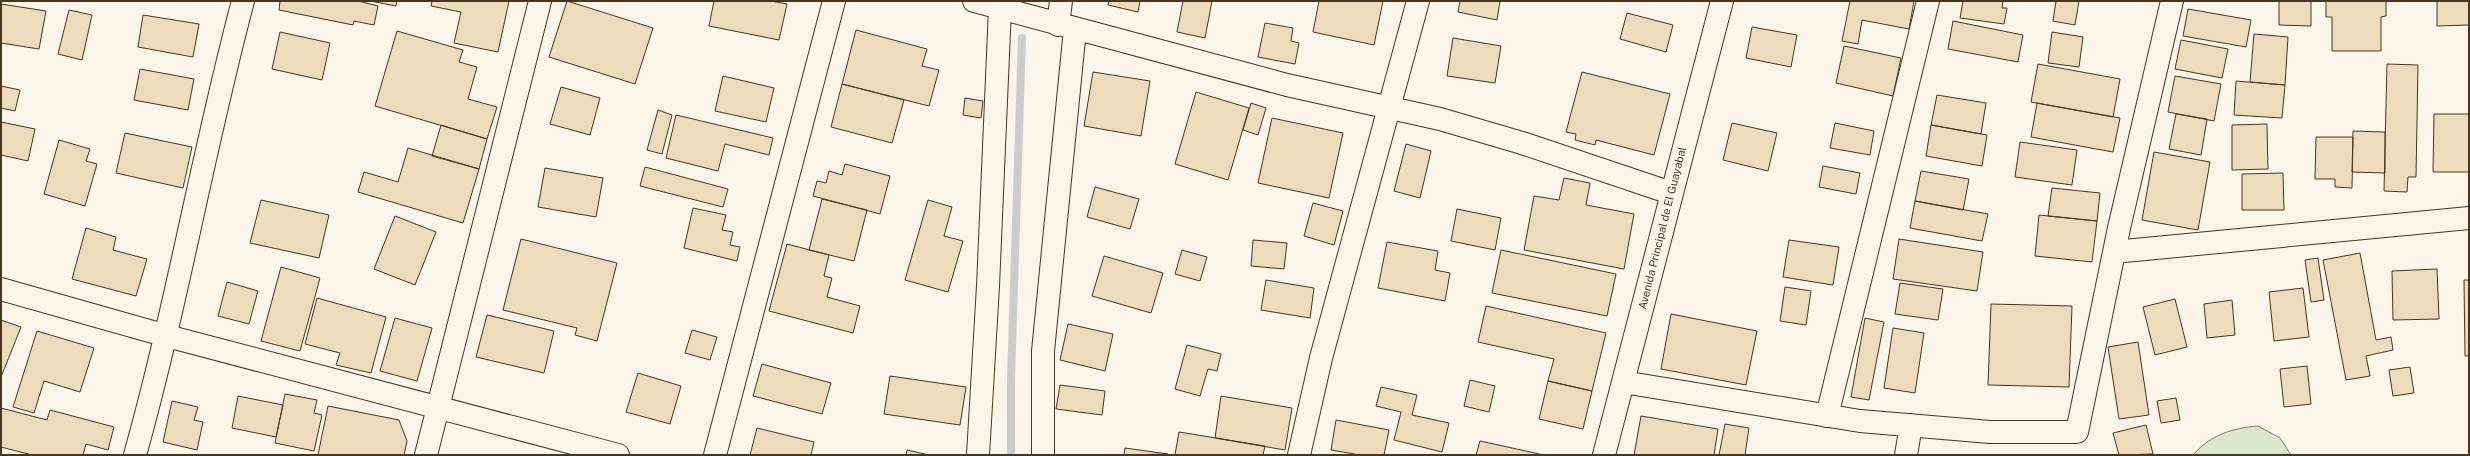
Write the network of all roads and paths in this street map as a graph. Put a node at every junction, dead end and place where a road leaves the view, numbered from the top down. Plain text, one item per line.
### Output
1 (243, 1) edge
2 (540, 1) edge
3 (834, 1) edge
4 (974, 1) edge
5 (1061, 1) edge
6 (1418, 1) edge
7 (1722, 1) edge
8 (1928, 1) edge
9 (2172, 1) edge
10 (1000, 8) junction
11 (1067, 27) junction
12 (1389, 108) junction
13 (1671, 193) junction
14 (2469, 218) edge
15 (2114, 252) junction
16 (1, 289) edge
17 (167, 336) junction
18 (1623, 382) junction
19 (438, 409) junction
20 (1827, 416) junction
21 (1912, 426) junction
22 (134, 455) edge
23 (426, 455) edge
24 (618, 455) edge
25 (715, 455) edge
26 (978, 455) edge
27 (1043, 455) edge
28 (1299, 455) edge
29 (1604, 455) edge
30 (1906, 455) edge

1 - 17 street
2 - 19 street
3 - 25 street
4 - 10 street
5 - 11 street
6 - 12 street
7 - 13 street, Avenida Principal de El Guayabal
8 - 20 street
9 - 15 street
10 - 11 street
10 - 26 street
11 - 12 street
11 - 27 street
12 - 13 street
12 - 28 street
13 - 18 street, Avenida Principal de El Guayabal
14 - 15 street
15 - 21 street
16 - 17 street
17 - 19 street
17 - 22 street
18 - 20 street
18 - 29 street, Avenida Principal de El Guayabal
19 - 23 street
19 - 24 street
20 - 21 street
21 - 30 street

